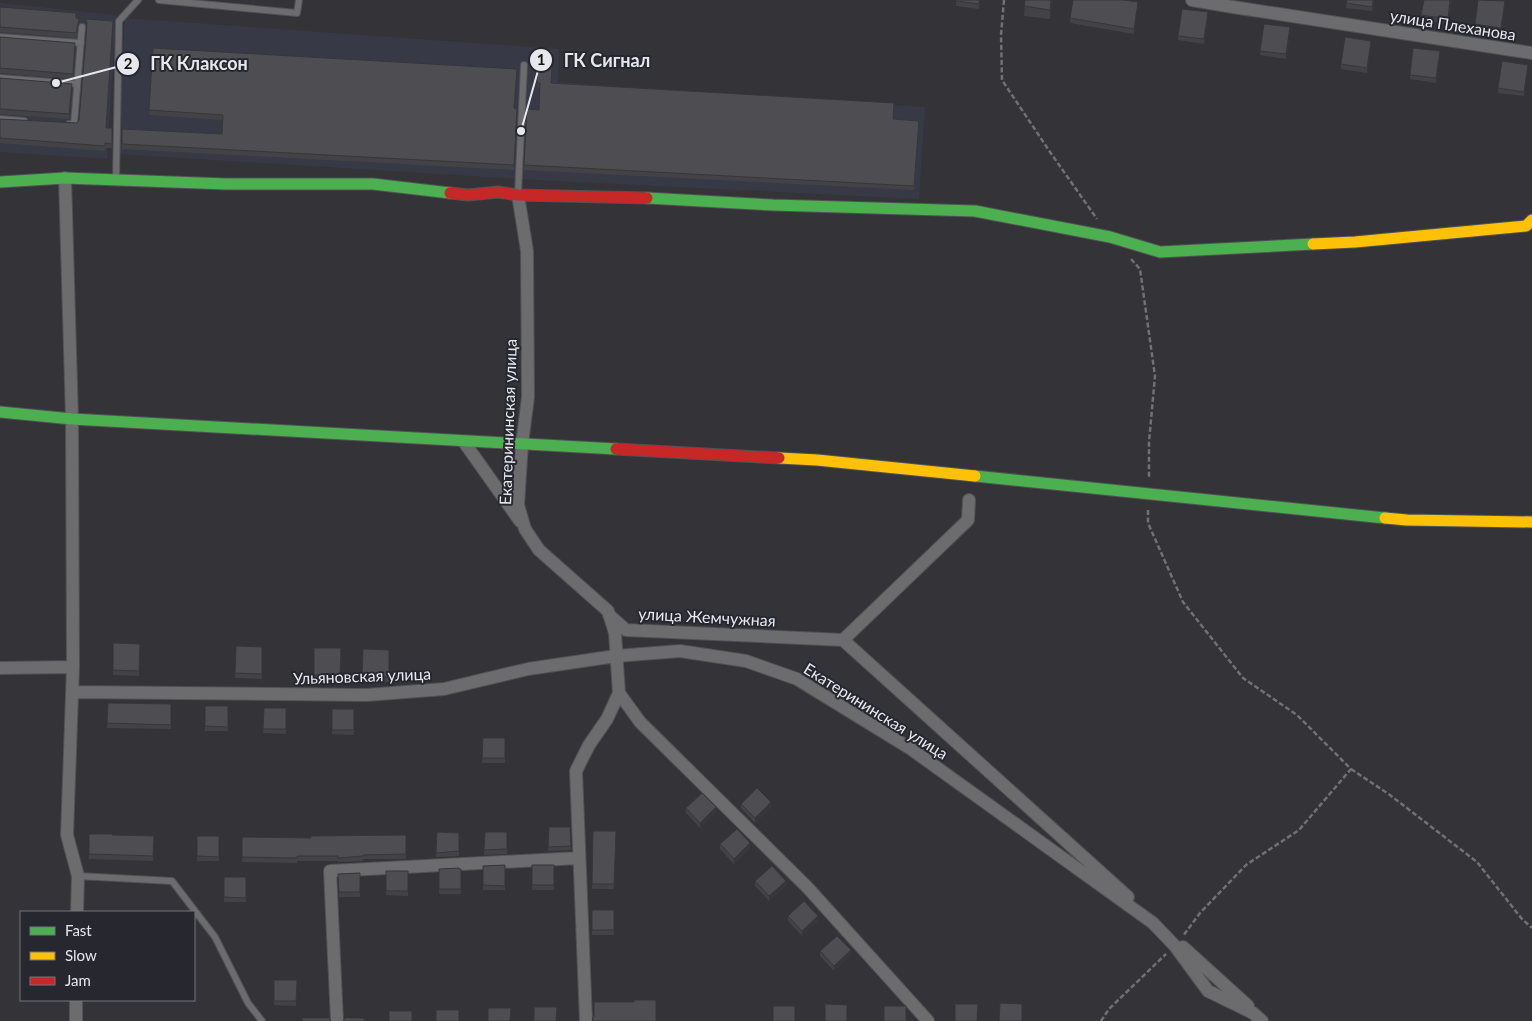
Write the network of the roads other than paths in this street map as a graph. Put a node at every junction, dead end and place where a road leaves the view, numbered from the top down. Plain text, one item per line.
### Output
1 (138, 0) edge
2 (158, 0) edge
3 (299, 0) edge
4 (1192, 0) edge
5 (82, 27) dead end
6 (0, 37) edge
7 (81, 43) junction
8 (1532, 53) edge
9 (524, 65) dead end
10 (0, 78) edge
11 (77, 84) junction
12 (0, 119) edge
13 (28, 121) edge
14 (65, 124) edge
15 (66, 178) junction
16 (116, 179) junction
17 (0, 182) edge
18 (518, 195) junction
19 (1532, 220) edge
20 (0, 412) edge
21 (72, 419) junction
22 (464, 442) junction
23 (522, 444) junction
24 (968, 500) dead end
25 (1532, 522) edge
26 (539, 550) junction
27 (843, 640) junction
28 (680, 651) joint
29 (616, 656) junction
30 (73, 667) junction
31 (0, 668) edge
32 (72, 692) junction
33 (620, 693) junction
34 (579, 858) junction
35 (78, 876) junction
36 (77, 911) edge
37 (76, 1001) edge
38 (76, 1021) edge
39 (262, 1021) edge
40 (337, 1021) edge
41 (586, 1021) edge
42 (928, 1021) edge
43 (1264, 1021) edge

1 - 16 lane
2 - 3 lane
4 - 8 street, улица Плеханова
5 - 7 lane
6 - 7 lane
7 - 11 lane
9 - 18 lane
10 - 11 lane
11 - 14 lane
12 - 13 lane
15 - 16 street
15 - 17 street
15 - 21 street
16 - 18 street
18 - 19 street
18 - 23 street, Екатерининская улица
20 - 21 street
21 - 22 street
21 - 30 street
22 - 23 street
22 - 26 street, улица Жемчужная
23 - 25 street
23 - 26 street, Екатерининская улица
24 - 27 street
26 - 27 street, улица Жемчужная
26 - 29 street, Екатерининская улица
27 - 43 street, Екатерининская улица
28 - 29 street, Ульяновская улица
28 - 43 street, Екатерининская улица
29 - 32 street, Ульяновская улица
29 - 33 street, Екатерининская улица
30 - 31 street
30 - 32 street
32 - 35 street
33 - 34 street
33 - 42 street
34 - 40 street
34 - 41 street
35 - 36 street
35 - 39 lane
37 - 38 street

